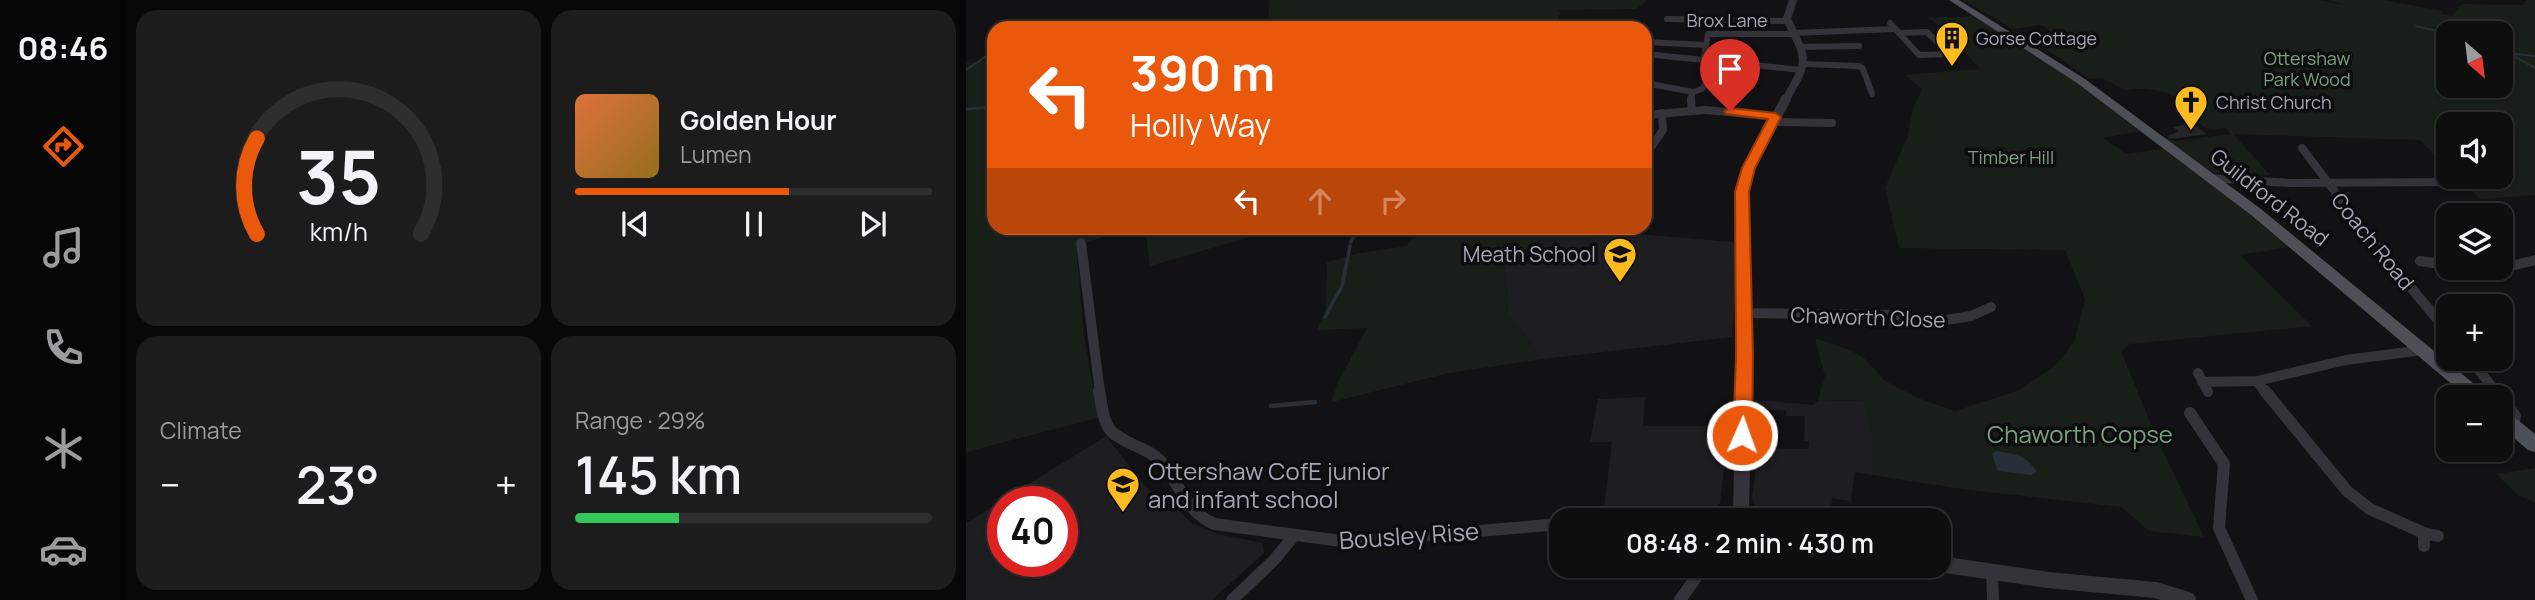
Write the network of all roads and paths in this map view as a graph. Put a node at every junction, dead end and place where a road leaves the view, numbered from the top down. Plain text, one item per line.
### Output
1 (1794, 0) edge
2 (1953, 0) edge
3 (1787, 20) junction
4 (1890, 23) dead end
5 (1897, 31) junction
6 (1708, 34) junction
7 (1793, 34) junction
8 (1652, 42) edge
9 (1705, 45) junction
10 (1859, 46) dead end
11 (1800, 47) junction
12 (1652, 55) edge
13 (1704, 57) dead end
14 (1803, 67) junction
15 (1708, 80) dead end
16 (1652, 84) edge
17 (1693, 92) junction
18 (1872, 94) dead end
19 (1692, 111) junction
20 (1662, 114) junction
21 (1652, 115) edge
22 (1774, 119) junction
23 (1830, 122) dead end
24 (1652, 146) edge
25 (2302, 148) dead end
26 (2211, 178) junction
27 (2436, 182) edge
28 (2326, 183) junction
29 (1081, 243) dead end
30 (2535, 260) edge
31 (2420, 261) dead end
32 (2436, 263) edge
33 (2514, 265) edge
34 (1991, 307) dead end
35 (1743, 313) junction
36 (2436, 317) edge
37 (2423, 350) junction
38 (2480, 371) edge
39 (2257, 380) junction
40 (2203, 382) dead end
41 (2464, 385) edge
42 (2491, 385) edge
43 (2190, 413) dead end
44 (2513, 426) edge
45 (2535, 445) edge
46 (1741, 508) edge
47 (1549, 525) edge
48 (2438, 536) dead end
49 (1293, 537) junction
50 (1951, 566) edge
51 (1992, 572) junction
52 (1696, 578) edge
53 (1232, 600) edge
54 (1680, 600) edge
55 (1993, 600) edge
56 (2188, 600) edge
57 (2252, 600) edge

1 - 3 street
2 - 26 main road, Guildford Road
3 - 6 street, Brox Lane
3 - 7 street
4 - 5 street
5 - 5 street
5 - 7 street
6 - 7 street
6 - 9 street
7 - 11 street
8 - 9 street
9 - 13 street
10 - 11 street
11 - 14 street
12 - 14 street
14 - 18 street
14 - 22 street
15 - 17 street
16 - 17 street
17 - 19 street
19 - 20 street
19 - 22 street
20 - 21 street
20 - 24 street
22 - 23 street
22 - 35 street
25 - 28 street, Coach Road
26 - 28 street
26 - 37 main road, Guildford Road
27 - 28 street
28 - 36 street, Coach Road
29 - 49 street, Bousley Rise
30 - 33 street
31 - 32 street
34 - 35 street, Chaworth Close
35 - 46 street
37 - 39 street
37 - 41 main road, Guildford Road
38 - 42 street
39 - 40 street
39 - 48 street
43 - 57 street
44 - 45 main road
47 - 49 street, Bousley Rise
49 - 53 street
50 - 51 street
51 - 55 street
51 - 56 street
52 - 54 street

